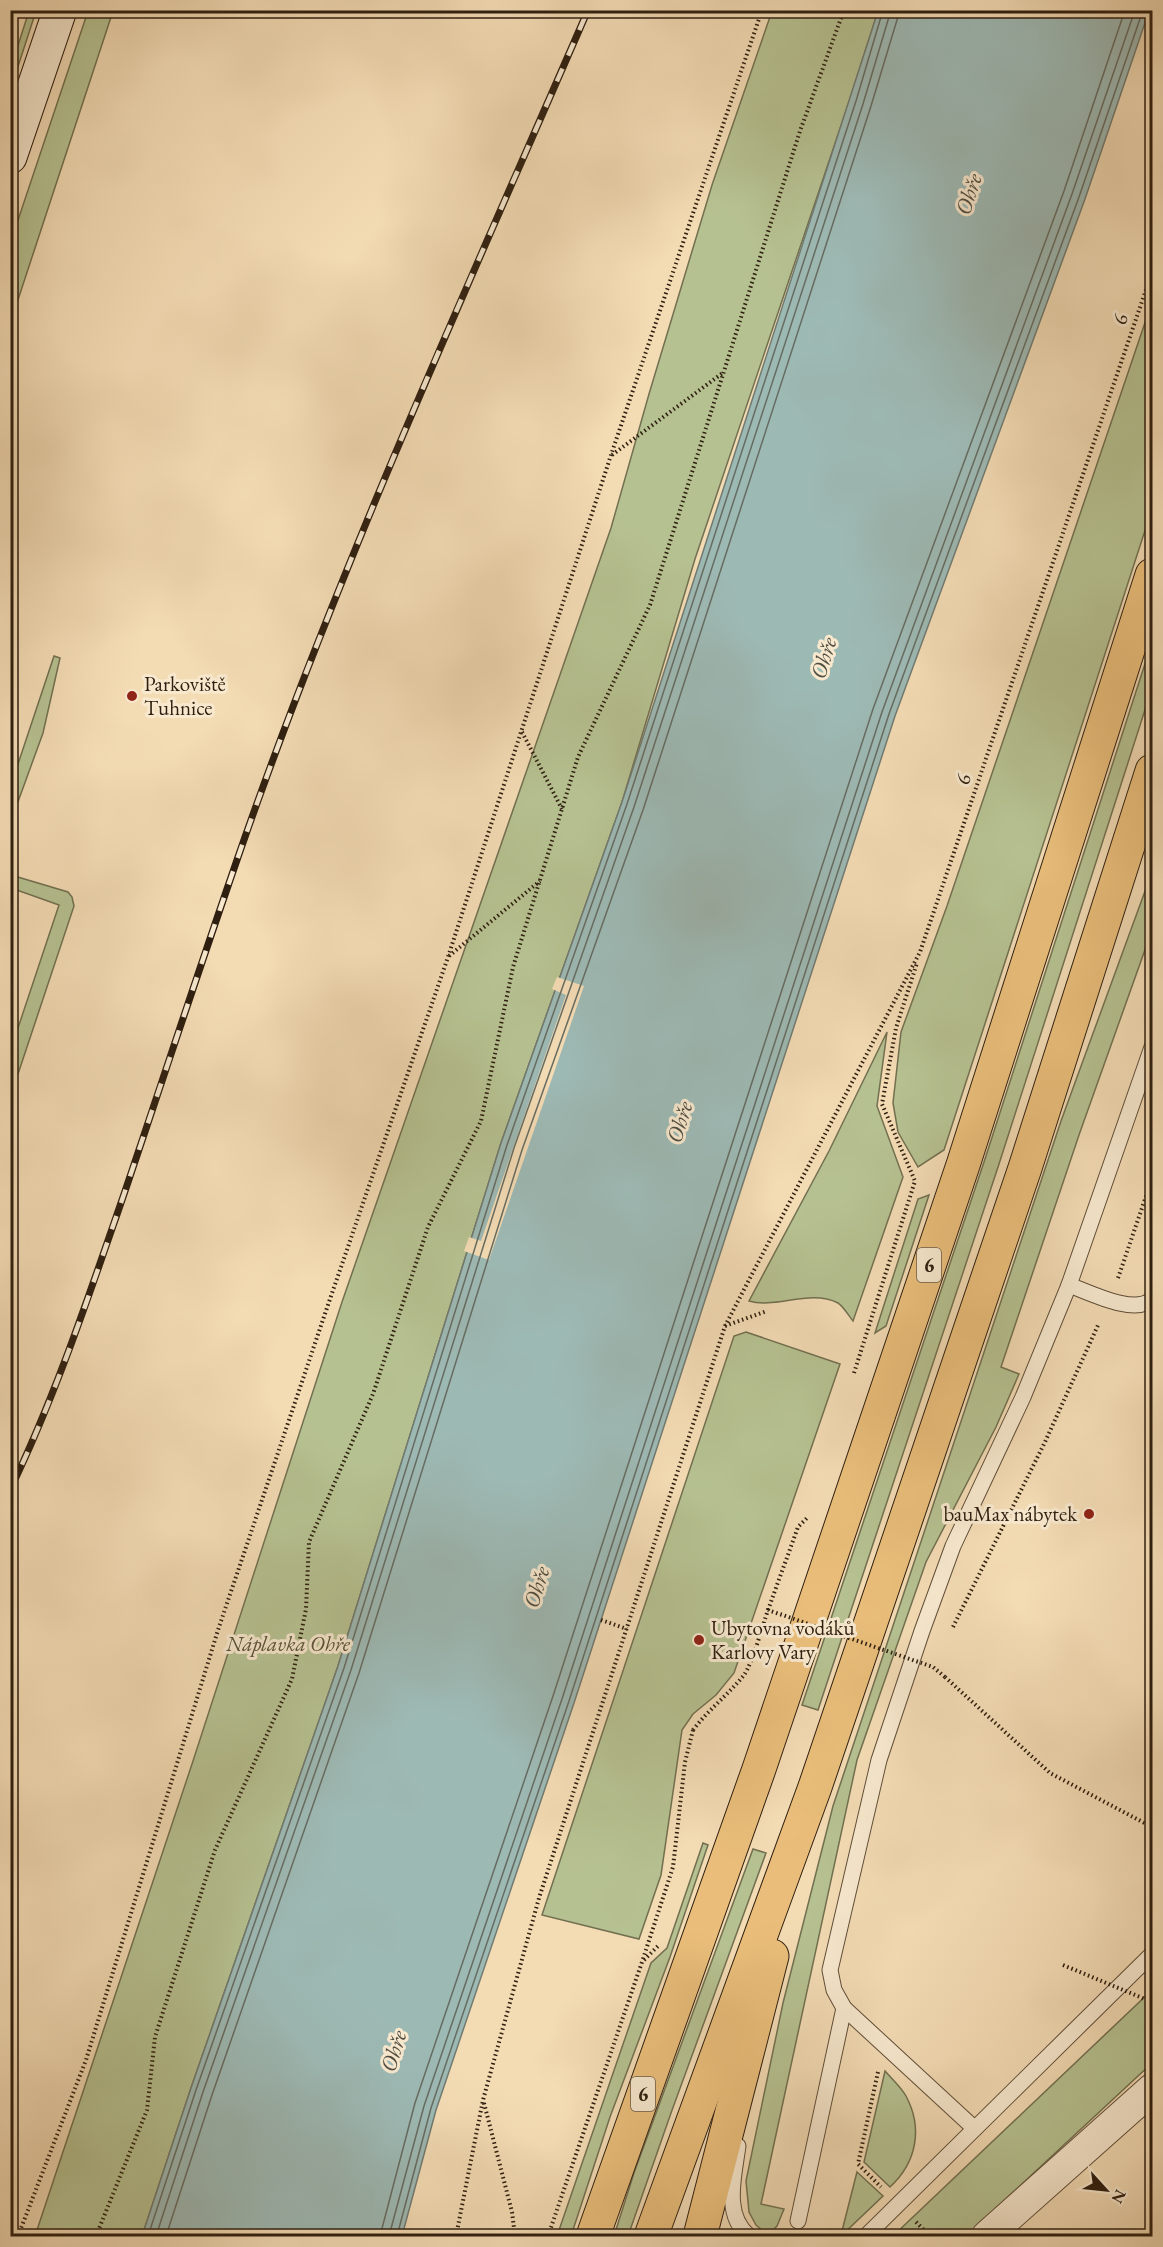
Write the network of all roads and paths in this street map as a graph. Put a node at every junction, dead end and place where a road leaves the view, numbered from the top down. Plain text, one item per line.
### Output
1 (60, 10) edge
2 (762, 10) edge
3 (844, 10) edge
4 (10, 158) edge
5 (1152, 272) edge
6 (724, 372) junction
7 (611, 455) junction
8 (1152, 575) edge
9 (521, 731) junction
10 (1152, 771) edge
11 (562, 809) junction
12 (540, 881) junction
13 (920, 952) junction
14 (448, 957) junction
15 (1152, 1047) edge
16 (1152, 1179) edge
17 (1069, 1285) junction
18 (1152, 1299) edge
19 (1110, 1300) junction
20 (767, 1311) dead end
21 (725, 1326) junction
22 (852, 1381) dead end
23 (812, 1523) dead end
24 (786, 1608) dead end
25 (768, 1610) junction
26 (782, 1619) dead end
27 (601, 1620) dead end
28 (627, 1629) junction
29 (949, 1635) dead end
30 (938, 1657) dead end
31 (933, 1667) junction
32 (815, 1787) junction
33 (1152, 1827) edge
34 (659, 1945) dead end
35 (1152, 1954) edge
36 (642, 1962) junction
37 (1063, 1965) dead end
38 (1152, 2001) edge
39 (844, 2008) junction
40 (757, 2023) junction
41 (883, 2045) junction
42 (1152, 2089) edge
43 (483, 2100) junction
44 (974, 2128) junction
45 (898, 2205) junction
46 (798, 2220) dead end
47 (18, 2236) edge
48 (96, 2236) edge
49 (456, 2236) edge
50 (515, 2236) edge
51 (548, 2236) edge
52 (593, 2236) edge
53 (651, 2236) edge
54 (700, 2236) edge
55 (749, 2236) edge
56 (866, 2236) edge
57 (930, 2236) edge
58 (987, 2236) edge

1 - 4 street
2 - 7 path
3 - 6 path
5 - 13 path, 6
6 - 7 path
6 - 11 path
7 - 9 path
8 - 52 highway, 6
9 - 11 path
9 - 14 path
10 - 32 highway
11 - 12 path
12 - 14 path
12 - 48 path
13 - 21 path, 6
13 - 22 path
14 - 47 path
15 - 17 lane
16 - 19 path
17 - 19 lane
17 - 39 lane
18 - 19 lane
19 - 29 path
20 - 21 path
21 - 28 path, 6
23 - 25 path
24 - 26 path
25 - 31 path, bridge
25 - 36 path, bridge
27 - 28 path
28 - 43 path, 6
30 - 31 path
31 - 33 path, bridge
32 - 40 highway
32 - 53 highway
34 - 36 path
35 - 44 lane
36 - 51 path
37 - 38 path, bridge
39 - 41 lane
39 - 46 lane
40 - 54 highway
40 - 55 lane
41 - 44 lane
41 - 45 path
42 - 58 street
43 - 49 path, 6
43 - 50 path
44 - 45 lane
45 - 56 lane
45 - 57 path

